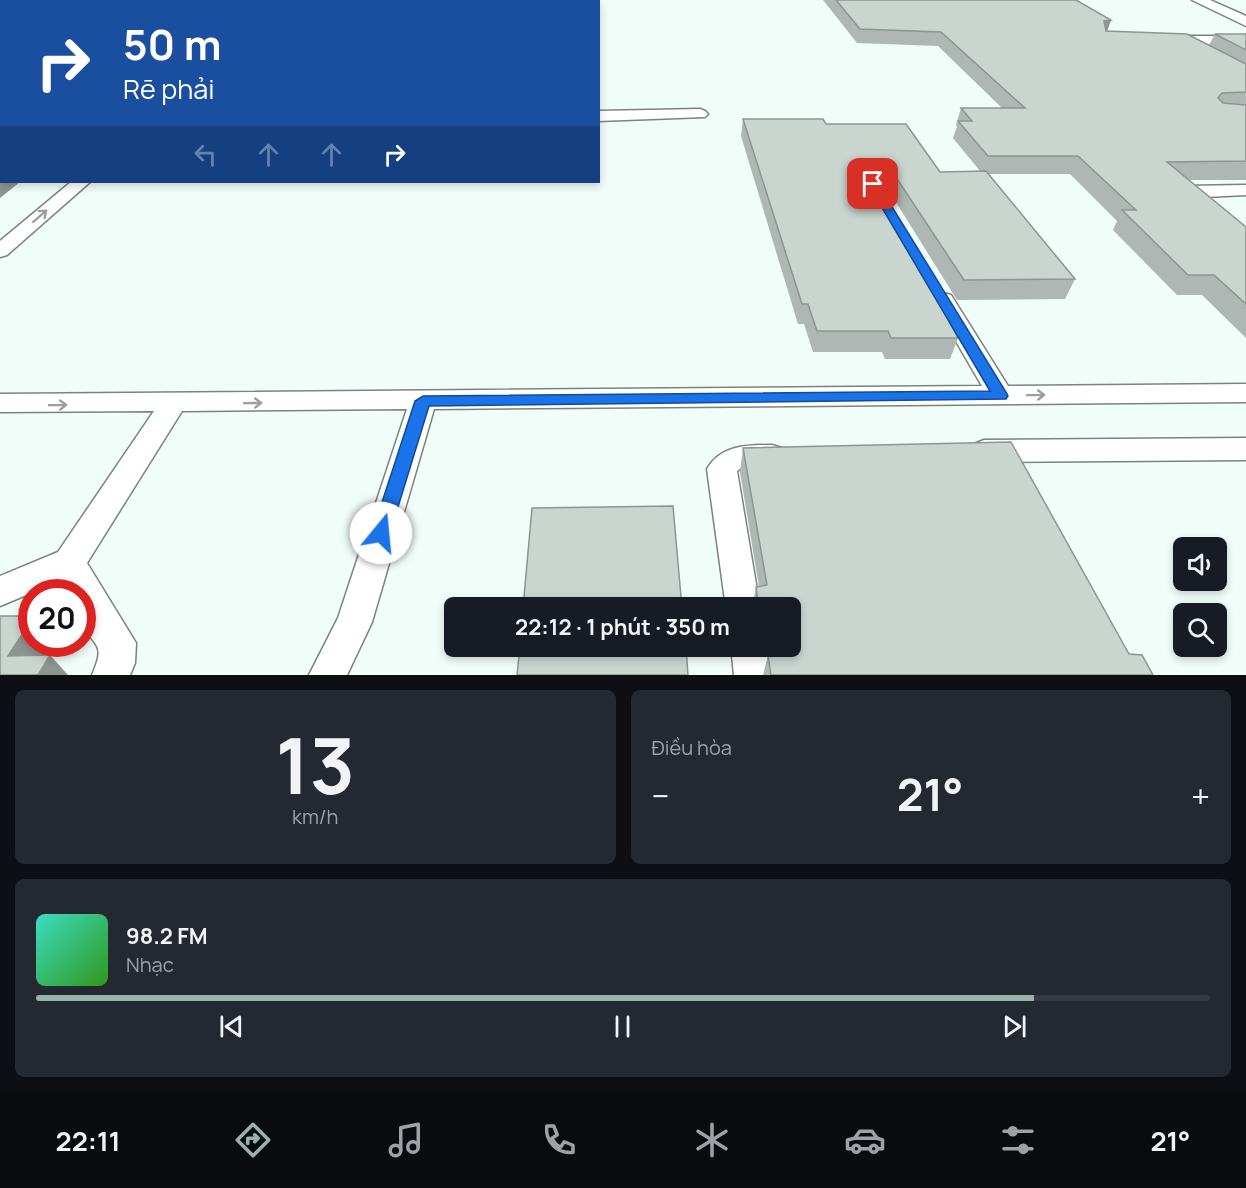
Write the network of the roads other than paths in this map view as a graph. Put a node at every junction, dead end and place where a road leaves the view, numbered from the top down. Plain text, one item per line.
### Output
1 (1198, 0) edge
2 (1246, 22) edge
3 (1158, 40) edge
4 (1179, 40) junction
5 (1246, 40) edge
6 (1208, 56) edge
7 (700, 114) dead end
8 (600, 116) edge
9 (80, 183) edge
10 (1246, 190) edge
11 (1185, 192) edge
12 (0, 251) edge
13 (934, 285) edge
14 (1246, 393) edge
15 (1001, 396) junction
16 (423, 401) junction
17 (0, 403) edge
18 (173, 404) junction
19 (1246, 450) edge
20 (1010, 451) junction
21 (962, 452) edge
22 (799, 455) edge
23 (1027, 482) edge
24 (70, 562) junction
25 (0, 591) edge
26 (741, 597) edge
27 (751, 657) edge
28 (111, 675) edge
29 (328, 675) edge
30 (753, 675) edge

1 - 2 main road
3 - 4 street
4 - 5 street
4 - 6 street
7 - 8 street
12 -> 9 street
10 - 11 street
13 - 15 street
15 -> 14 street
15 - 16 street
18 -> 16 street
16 - 29 street
17 -> 18 street
18 - 24 street
19 - 20 street
20 - 21 street
20 - 23 street
22 - 26 street
24 - 25 street
24 - 28 street
27 - 30 street

